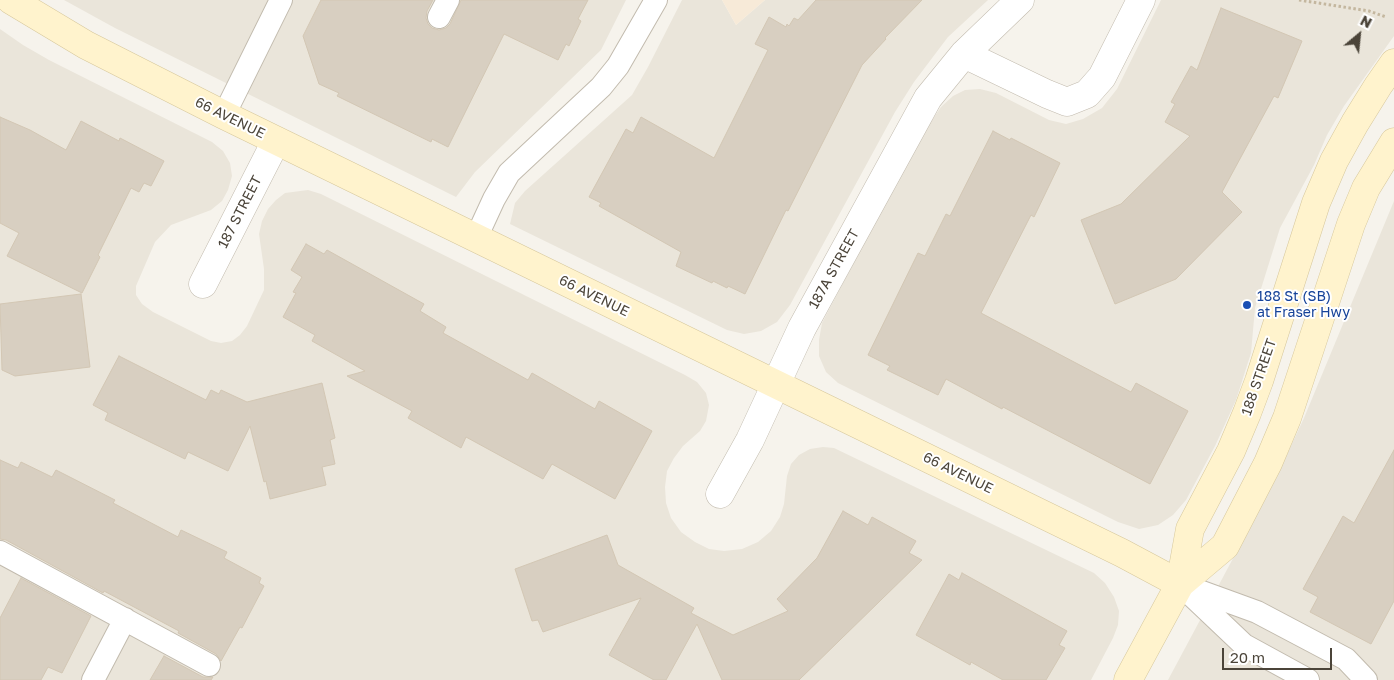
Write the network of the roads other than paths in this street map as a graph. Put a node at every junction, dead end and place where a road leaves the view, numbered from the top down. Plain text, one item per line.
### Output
1 (11, 0) edge
2 (281, 0) edge
3 (656, 0) edge
4 (1020, 0) edge
5 (1142, 0) edge
6 (964, 54) junction
7 (1394, 63) edge
8 (224, 115) junction
9 (276, 141) junction
10 (1394, 142) edge
11 (476, 238) junction
12 (203, 284) dead end
13 (775, 384) junction
14 (720, 494) dead end
15 (0, 552) edge
16 (1180, 584) junction
17 (125, 619) junction
18 (209, 665) dead end
19 (93, 680) edge
20 (1128, 680) edge
21 (1308, 680) edge
22 (1366, 680) edge

1 - 8 street, 66 AVENUE
2 - 8 lane
3 - 11 lane
4 - 6 street, 187A STREET
5 - 6 street
6 - 13 street, 187A STREET
7 - 16 street, 188 STREET
8 - 9 street, 66 AVENUE
9 - 11 street, 66 AVENUE
9 - 12 street, 187 STREET
10 - 16 street, 188 STREET
11 - 13 street, 66 AVENUE
13 - 14 street, 187A STREET
13 - 16 street, 66 AVENUE
15 - 17 lane
16 - 20 street, 188 STREET
16 - 21 lane
16 - 22 lane
17 - 18 lane
17 - 19 lane

